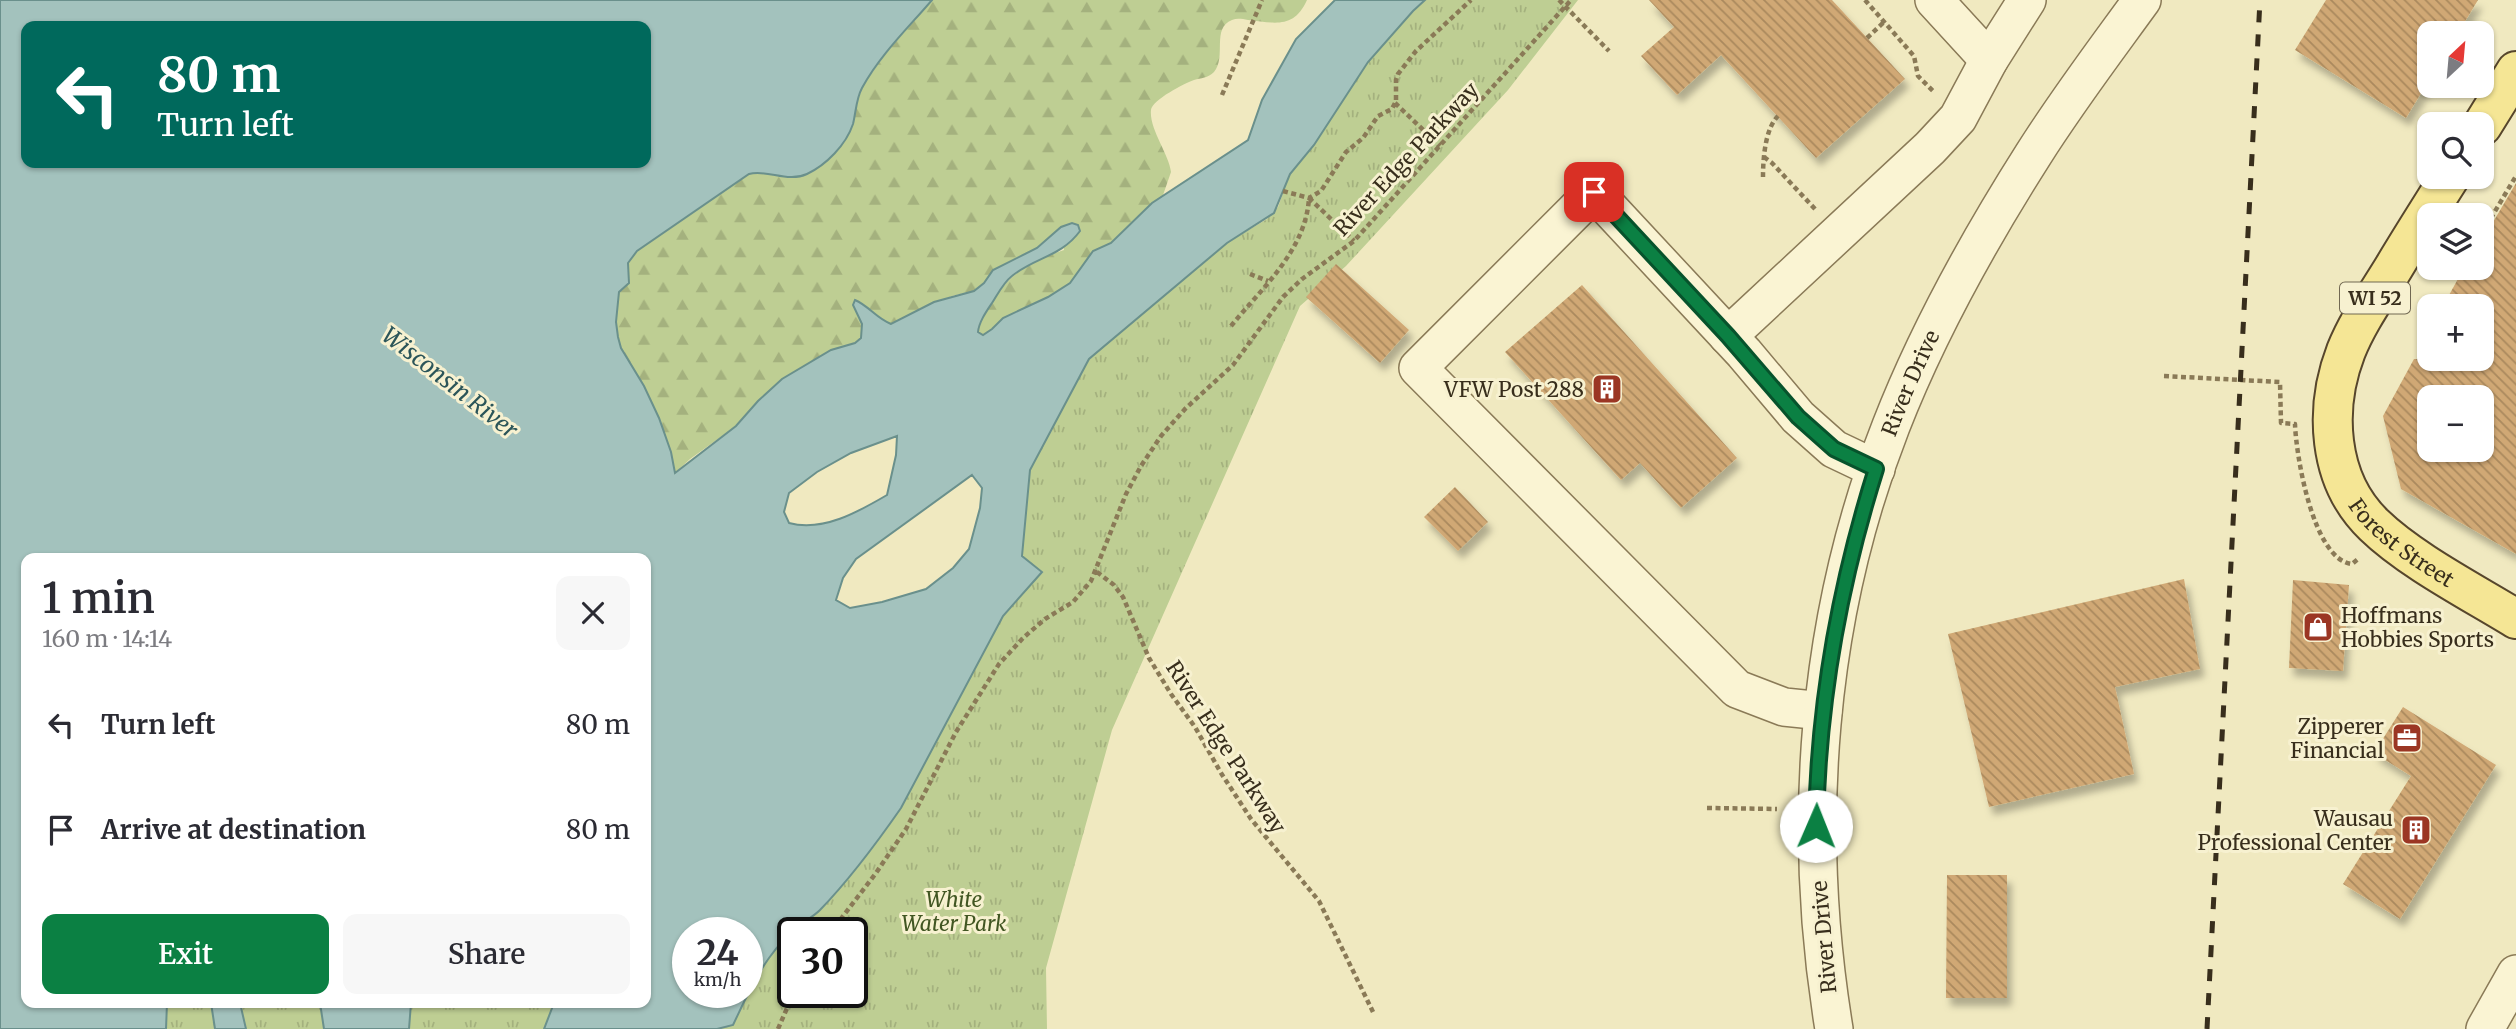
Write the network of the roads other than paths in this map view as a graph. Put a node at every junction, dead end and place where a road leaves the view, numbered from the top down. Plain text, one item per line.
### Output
1 (1934, 0) edge
2 (2027, 0) edge
3 (2142, 0) edge
4 (1989, 60) junction
5 (2516, 71) edge
6 (2491, 112) edge
7 (2442, 189) edge
8 (1728, 336) junction
9 (1876, 469) junction
10 (2516, 619) edge
11 (1823, 711) junction
12 (2516, 974) edge
13 (1834, 1029) edge
14 (2485, 1029) edge

1 - 4 street
2 - 4 street
3 - 9 street, River Drive
4 - 8 street
5 - 6 main road
7 - 10 main road, Forest Street / WI 52
8 - 9 street
8 - 11 street
9 - 11 street, River Drive
11 - 13 street, River Drive
12 - 14 street

